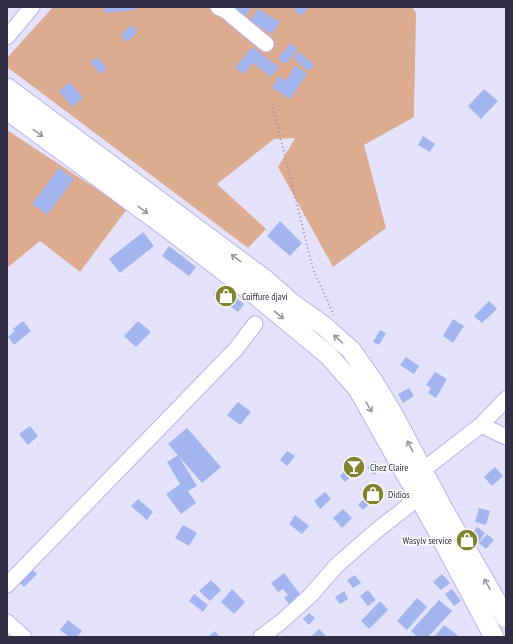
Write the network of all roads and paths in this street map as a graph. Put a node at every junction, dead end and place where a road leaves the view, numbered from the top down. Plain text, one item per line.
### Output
1 (32, 7) edge
2 (218, 7) edge
3 (7, 37) edge
4 (266, 44) dead end
5 (7, 88) edge
6 (272, 104) dead end
7 (7, 110) edge
8 (335, 316) dead end
9 (255, 324) dead end
10 (506, 399) edge
11 (481, 424) junction
12 (506, 437) edge
13 (423, 470) junction
14 (416, 493) junction
15 (7, 585) edge
16 (505, 613) edge
17 (7, 622) edge
18 (490, 635) edge
19 (24, 637) edge
20 (261, 637) edge

1 - 3 street
2 - 4 street
13 -> 5 main road
6 - 8 path
7 -> 14 main road
9 - 15 street
10 - 11 street
11 - 12 street
11 - 13 street
16 -> 13 main road
14 - 18 main road
14 - 20 street
17 - 19 street

